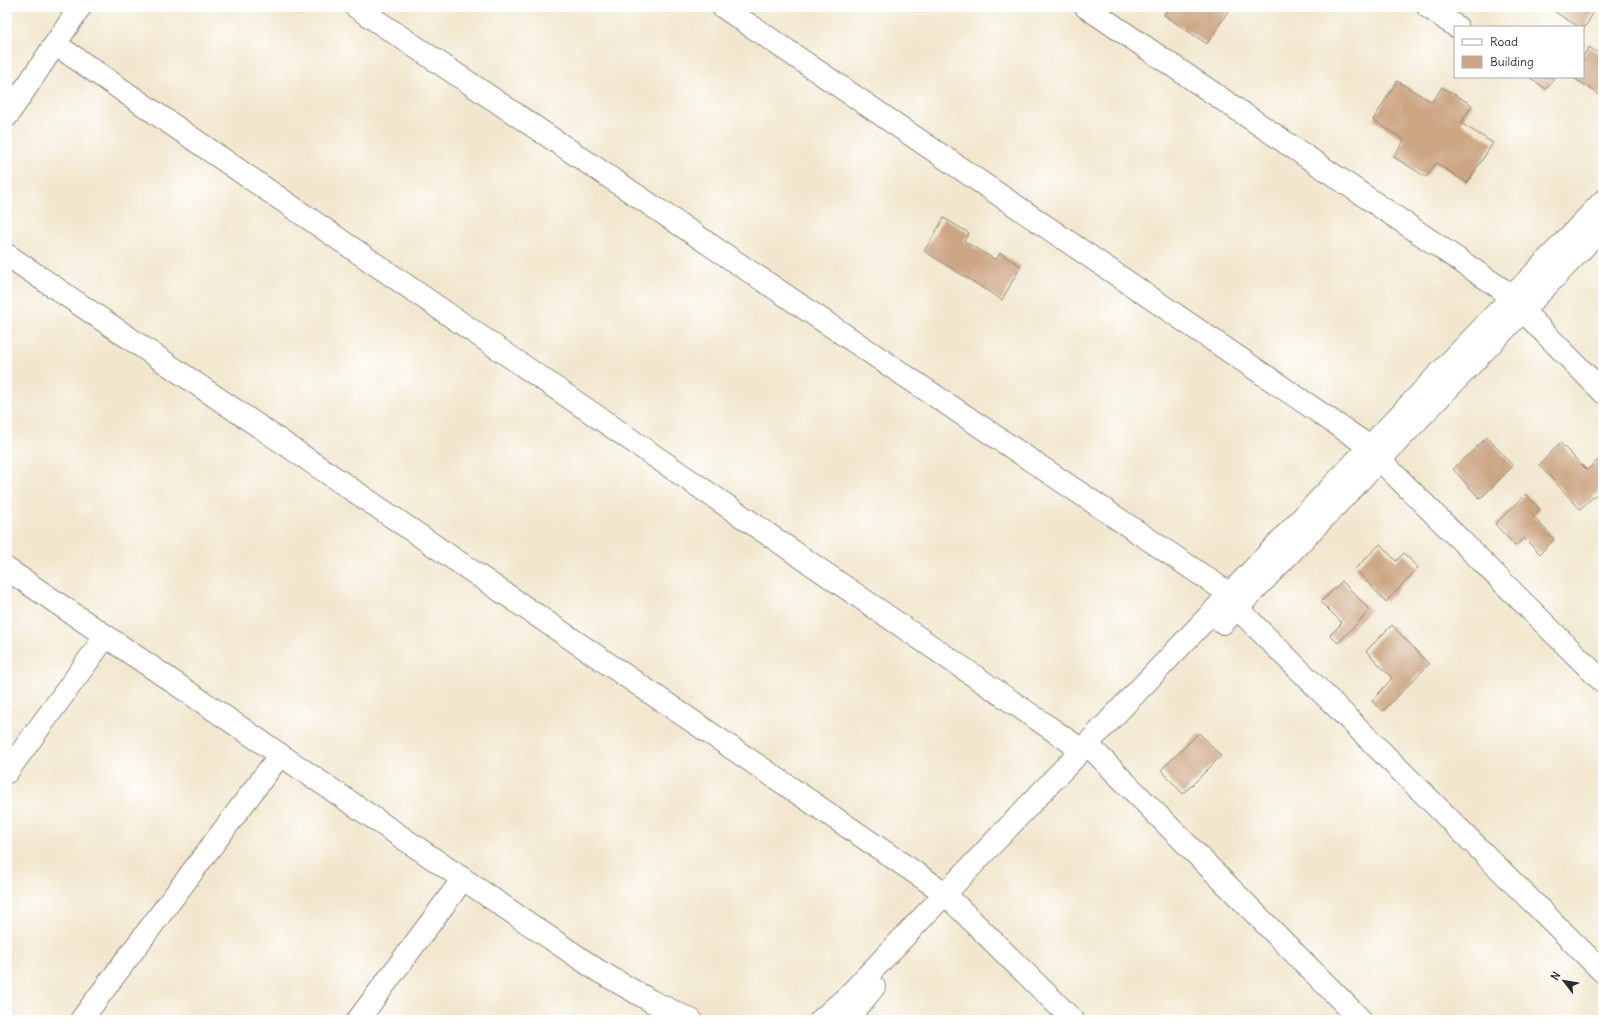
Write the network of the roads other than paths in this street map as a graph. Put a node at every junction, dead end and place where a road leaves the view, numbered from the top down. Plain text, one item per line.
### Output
1 (80, 7) edge
2 (356, 7) edge
3 (723, 7) edge
4 (1086, 7) edge
5 (1428, 7) edge
6 (1456, 26) edge
7 (55, 44) junction
8 (7, 116) edge
9 (1603, 201) edge
10 (1603, 227) edge
11 (7, 255) edge
12 (1517, 304) junction
13 (1603, 392) edge
14 (1375, 453) junction
15 (7, 569) edge
16 (1234, 601) junction
17 (106, 636) junction
18 (1603, 682) edge
19 (1090, 752) junction
20 (280, 755) junction
21 (7, 772) edge
22 (463, 879) junction
23 (950, 898) junction
24 (597, 970) junction
25 (1603, 972) edge
26 (81, 1020) edge
27 (358, 1020) edge
28 (654, 1020) edge
29 (691, 1020) edge
30 (821, 1020) edge
31 (847, 1020) edge
32 (1073, 1020) edge
33 (1361, 1020) edge

1 - 7 street
2 - 16 street
3 - 14 street
4 - 12 street
5 - 6 street
7 - 8 street
7 - 19 street
9 - 12 street
10 - 12 street
11 - 23 street
12 - 13 street
12 - 14 street
14 - 16 street
14 - 18 street
15 - 17 street
16 - 19 street
16 - 25 street
17 - 20 street
17 - 21 street
19 - 23 street
19 - 33 street
20 - 22 street
20 - 26 street
22 - 24 street
22 - 27 street
23 - 30 street
23 - 31 street
23 - 32 street
24 - 28 street
24 - 29 street

